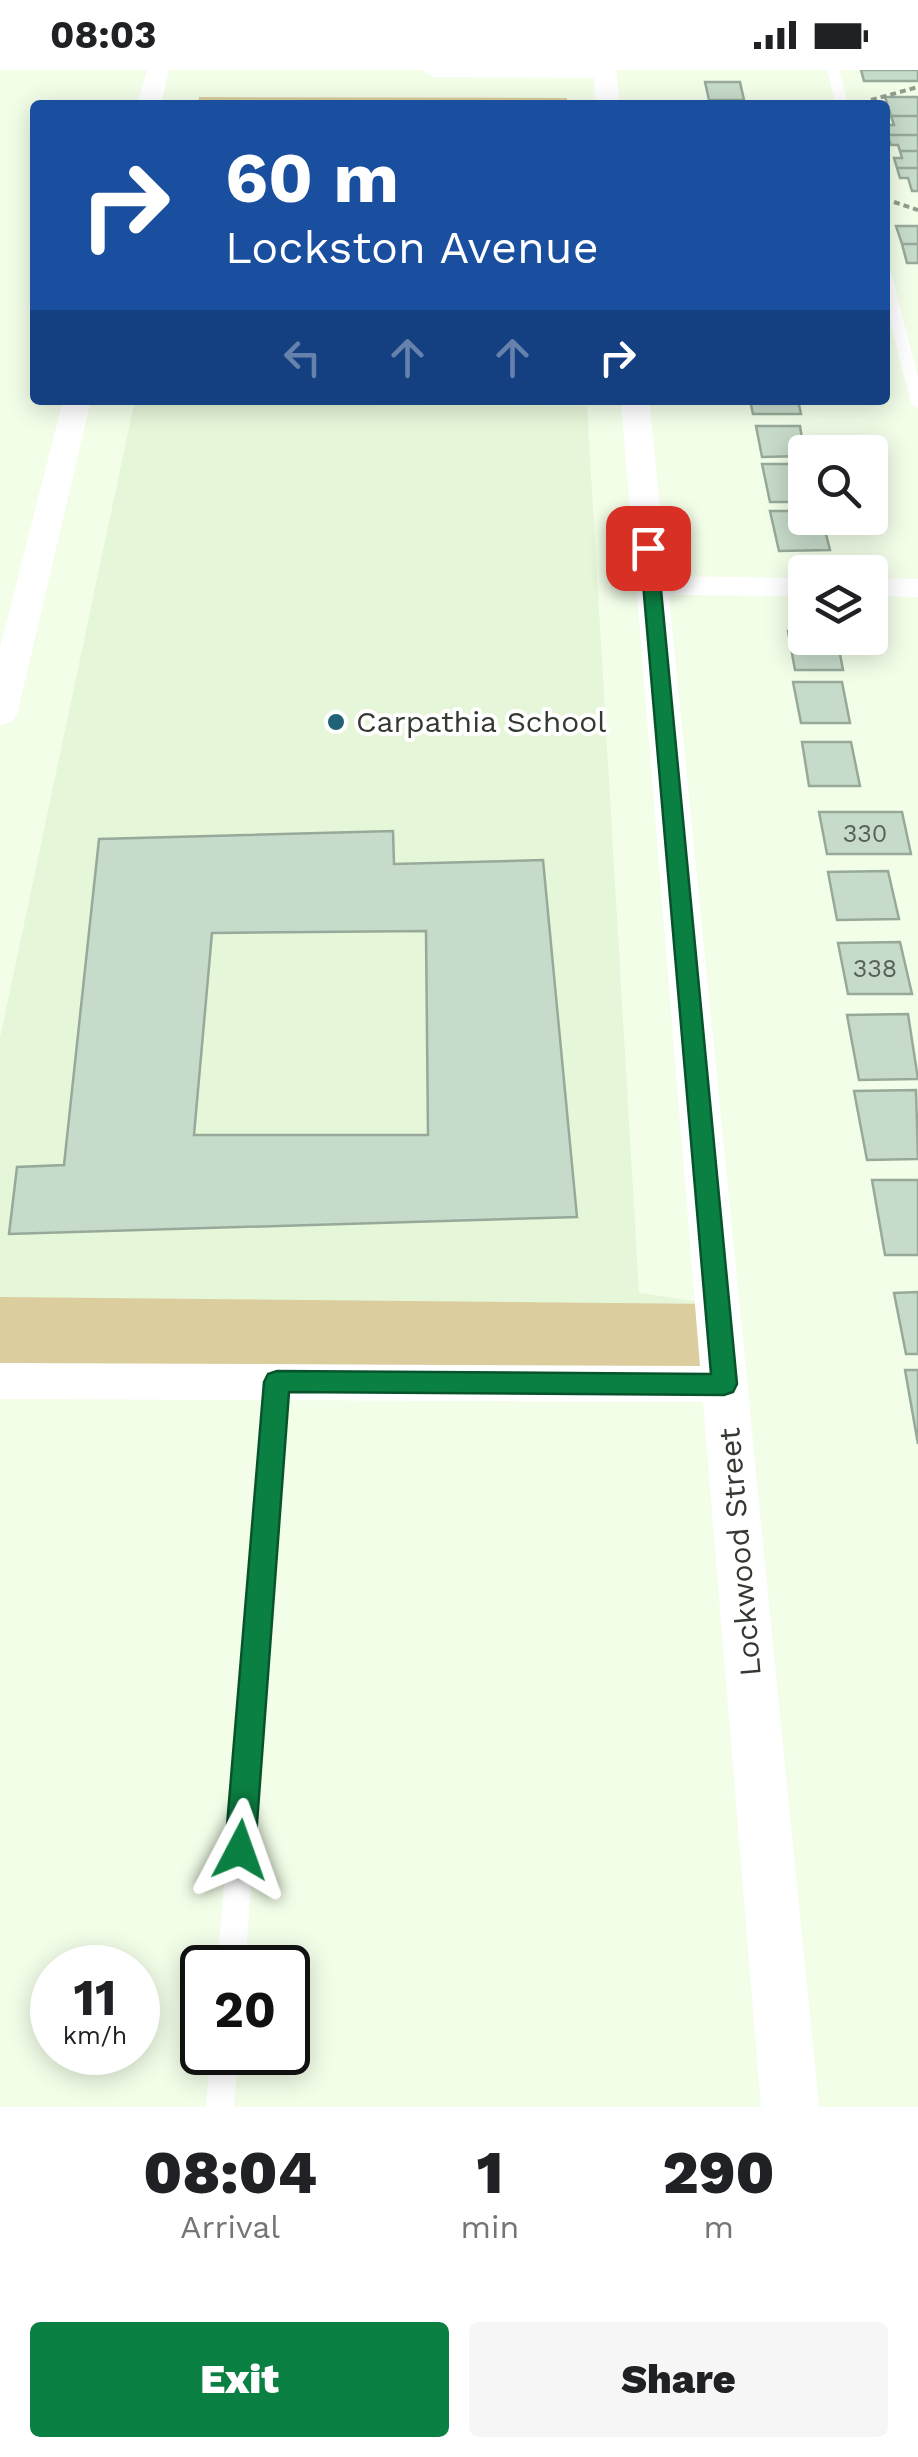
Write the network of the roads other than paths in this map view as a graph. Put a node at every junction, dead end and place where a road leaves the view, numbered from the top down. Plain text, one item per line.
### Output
1 (158, 70) edge
2 (433, 70) edge
3 (605, 70) edge
4 (833, 70) edge
5 (151, 100) edge
6 (608, 100) edge
7 (841, 100) edge
8 (890, 295) edge
9 (918, 404) edge
10 (76, 405) edge
11 (635, 405) edge
12 (652, 585) junction
13 (788, 586) edge
14 (888, 587) edge
15 (918, 588) edge
16 (0, 716) edge
17 (0, 1381) edge
18 (277, 1382) junction
19 (724, 1384) junction
20 (233, 1945) edge
21 (222, 2075) edge
22 (220, 2107) edge
23 (790, 2107) edge

1 - 5 street
2 - 3 street
3 - 6 street
4 - 7 lane
8 - 9 lane
10 - 16 street
11 - 12 street, Lockwood Street
12 - 13 street
12 - 19 street, Lockwood Street
14 - 15 street
17 - 18 street
18 - 19 street
18 - 20 lane
19 - 23 street, Lockwood Street
21 - 22 lane

